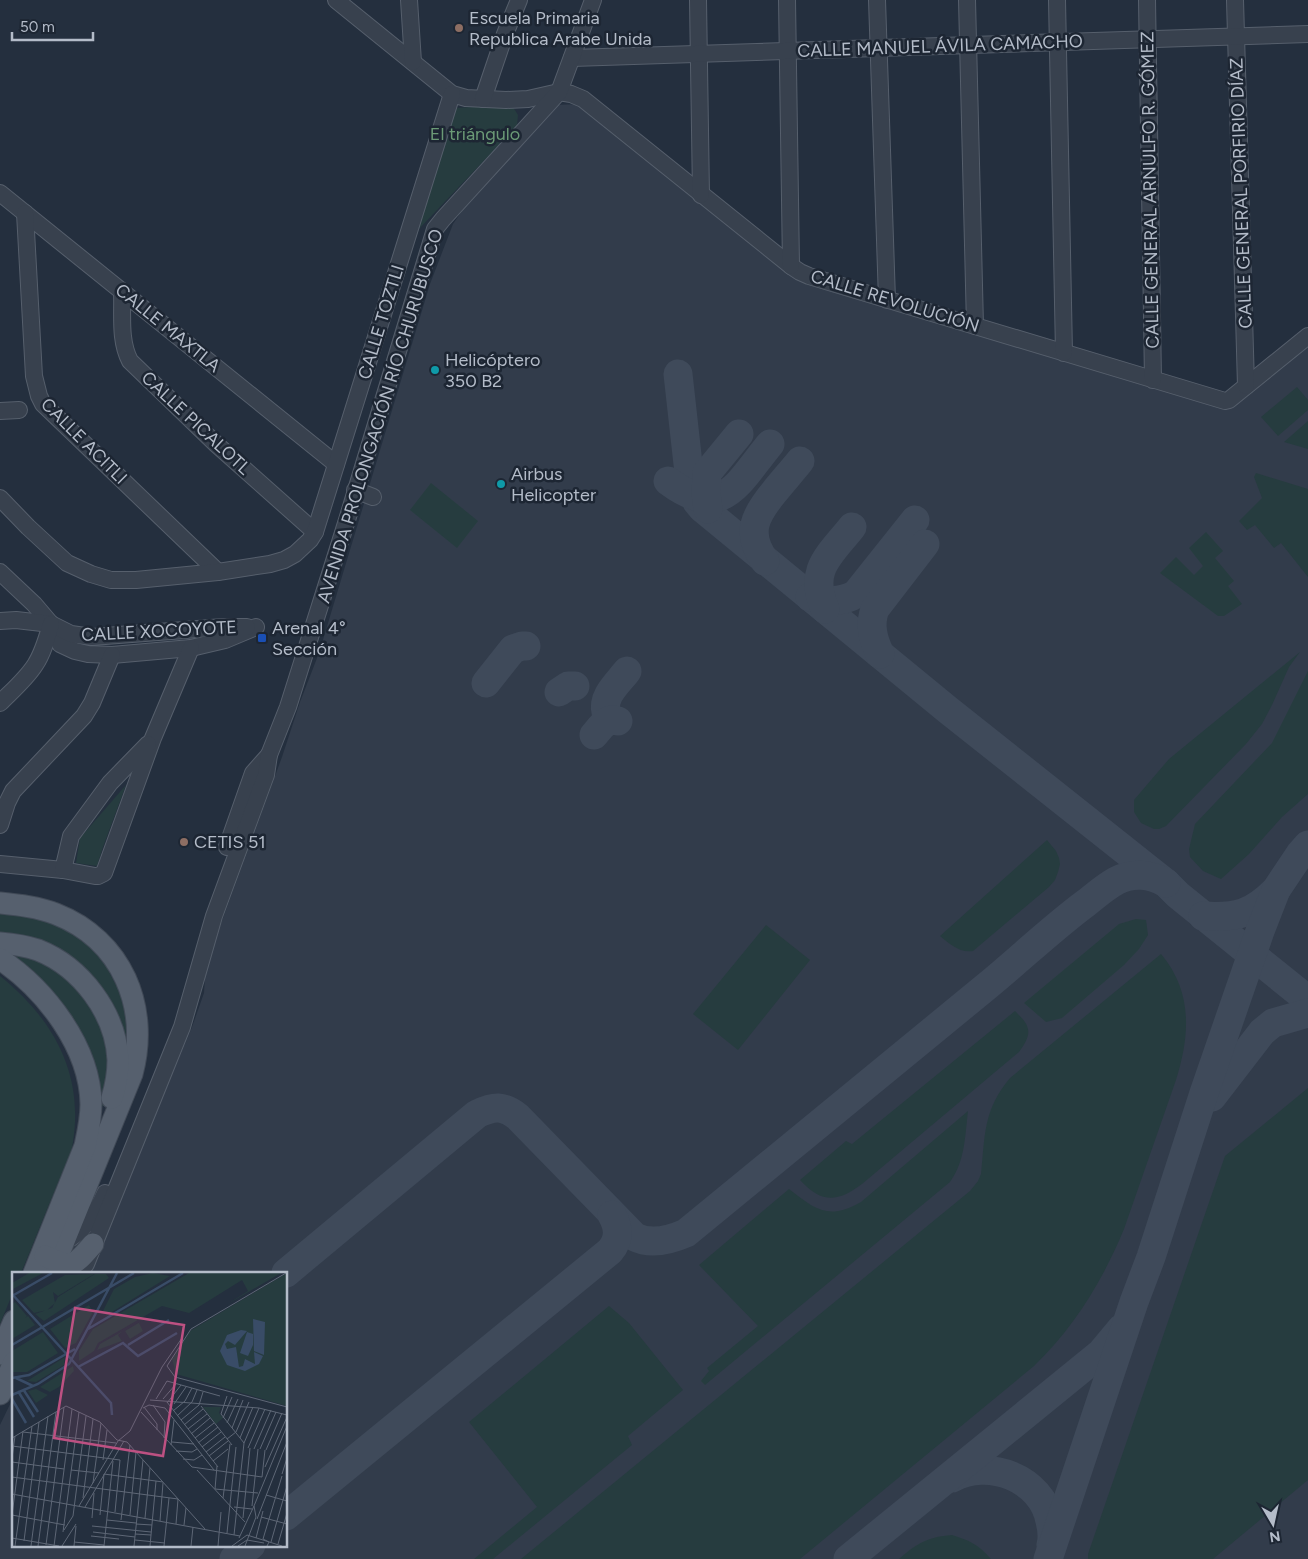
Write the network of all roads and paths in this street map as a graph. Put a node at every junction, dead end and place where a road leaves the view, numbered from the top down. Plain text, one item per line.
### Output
1 (336, 0) edge
2 (409, 0) edge
3 (519, 0) edge
4 (593, 0) edge
5 (698, 0) edge
6 (787, 0) edge
7 (877, 0) edge
8 (967, 0) edge
9 (1057, 0) edge
10 (1146, 0) edge
11 (1235, 0) edge
12 (1308, 34) edge
13 (1236, 36) junction
14 (1148, 39) junction
15 (1057, 42) junction
16 (969, 46) junction
17 (879, 49) junction
18 (788, 51) junction
19 (700, 55) junction
20 (572, 58) junction
21 (412, 62) junction
22 (559, 92) junction
23 (452, 94) junction
24 (483, 99) junction
25 (0, 193) edge
26 (701, 195) junction
27 (25, 213) junction
28 (791, 266) junction
29 (122, 291) junction
30 (887, 300) junction
31 (975, 326) junction
32 (1308, 336) edge
33 (1064, 353) junction
34 (1153, 380) junction
35 (1246, 386) junction
36 (19, 410) dead end
37 (0, 411) edge
38 (336, 464) junction
39 (355, 490) junction
40 (372, 497) dead end
41 (0, 498) edge
42 (315, 532) junction
43 (0, 572) edge
44 (218, 572) junction
45 (0, 621) edge
46 (51, 624) junction
47 (191, 648) junction
48 (112, 655) junction
49 (0, 703) edge
50 (153, 738) junction
51 (269, 755) junction
52 (0, 825) edge
53 (0, 864) edge
54 (64, 870) junction
55 (0, 903) edge
56 (0, 943) edge
57 (0, 959) edge
58 (127, 1049) junction
59 (85, 1146) junction
60 (95, 1192) junction
61 (94, 1244) junction
62 (50, 1256) edge
63 (80, 1272) edge
64 (12, 1326) edge
65 (0, 1354) edge
66 (12, 1367) edge
67 (12, 1384) edge
68 (0, 1394) edge
69 (0, 1401) edge

1 - 21 street
2 - 21 street
3 - 24 street
4 - 20 street, AVENIDA PROLONGACIÓN RÍO CHURUBUSCO
5 - 19 street
6 - 18 street
7 - 17 street
8 - 16 street
9 - 15 street
10 - 14 street, CALLE GENERAL ARNULFO R. GÓMEZ
11 - 13 street, CALLE GENERAL PORFIRIO DÍAZ
12 - 13 street, CALLE MANUEL ÁVILA CAMACHO
13 - 14 street, CALLE MANUEL ÁVILA CAMACHO
13 - 35 street, CALLE GENERAL PORFIRIO DÍAZ
14 - 15 street, CALLE MANUEL ÁVILA CAMACHO
14 - 34 street, CALLE GENERAL ARNULFO R. GÓMEZ
15 - 16 street, CALLE MANUEL ÁVILA CAMACHO
15 - 33 street
16 - 17 street, CALLE MANUEL ÁVILA CAMACHO
16 - 31 street
17 - 18 street, CALLE MANUEL ÁVILA CAMACHO
17 - 30 street
18 - 19 street, CALLE MANUEL ÁVILA CAMACHO
18 - 28 street
19 - 20 street, CALLE MANUEL ÁVILA CAMACHO
19 - 26 street
20 - 22 street, AVENIDA PROLONGACIÓN RÍO CHURUBUSCO
21 - 23 street
22 - 24 street, CALLE REVOLUCIÓN
22 - 26 street, CALLE REVOLUCIÓN
22 - 39 street, AVENIDA PROLONGACIÓN RÍO CHURUBUSCO
23 - 24 street, CALLE REVOLUCIÓN
23 - 38 street, CALLE TOZTLI
25 - 27 street, CALLE MAXTLA
26 - 28 street, CALLE REVOLUCIÓN
27 - 29 street, CALLE MAXTLA
27 - 44 street, CALLE ACITLI
28 - 30 street, CALLE REVOLUCIÓN
29 - 38 street, CALLE MAXTLA
29 - 42 street, CALLE PICALOTL
30 - 31 street, CALLE REVOLUCIÓN
31 - 33 street, CALLE REVOLUCIÓN
32 - 35 street, CALLE REVOLUCIÓN
33 - 34 street, CALLE REVOLUCIÓN
34 - 35 street, CALLE REVOLUCIÓN
36 - 37 street
38 - 42 street, CALLE TOZTLI
39 - 40 street
39 - 51 street, AVENIDA PROLONGACIÓN RÍO CHURUBUSCO
41 - 44 street
42 - 44 street, CALLE TOZTLI
43 - 46 street
45 - 46 street, CALLE XOCOYOTE
46 - 47 street, CALLE XOCOYOTE
46 - 48 street, CALLE XOCOYOTE
46 - 49 street
47 - 48 street, CALLE XOCOYOTE
47 - 50 street
48 - 52 street
50 - 54 street
50 - 54 street
51 - 60 street, AVENIDA PROLONGACIÓN RÍO CHURUBUSCO
51 - 61 street, AVENIDA PROLONGACIÓN RÍO CHURUBUSCO
53 - 54 street
55 - 58 main road
56 - 58 main road
57 - 59 main road
58 - 59 main road
58 - 60 main road
59 - 62 main road
60 - 62 main road
61 - 62 main road
61 - 63 street, AVENIDA PROLONGACIÓN RÍO CHURUBUSCO
64 - 65 main road
66 - 68 main road
67 - 69 street

